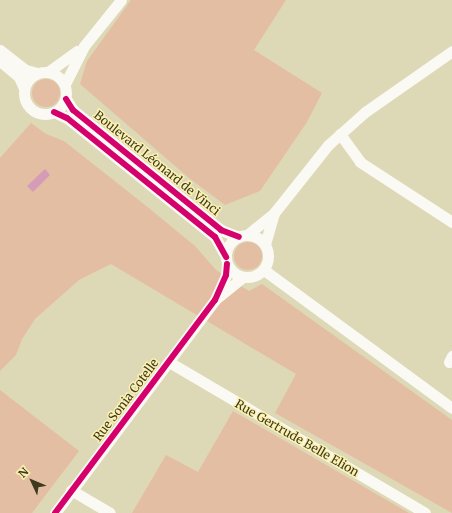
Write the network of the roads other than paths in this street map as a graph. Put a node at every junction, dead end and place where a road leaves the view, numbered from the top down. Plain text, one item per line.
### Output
1 (121, 0) edge
2 (84, 46) junction
3 (0, 50) edge
4 (452, 51) edge
5 (0, 61) edge
6 (48, 72) junction
7 (37, 73) junction
8 (65, 84) junction
9 (24, 88) junction
10 (66, 99) junction
11 (54, 112) junction
12 (340, 134) junction
13 (274, 213) junction
14 (452, 222) edge
15 (243, 236) junction
16 (265, 244) junction
17 (227, 260) junction
18 (264, 270) junction
19 (243, 277) junction
20 (215, 300) junction
21 (169, 362) junction
22 (452, 408) edge
23 (71, 490) junction
24 (55, 513) edge
25 (110, 513) edge
26 (425, 513) edge

1 - 2 street
2 - 6 street
2 - 8 street
3 - 7 street
4 - 12 street
5 - 9 street
6 - 7 street
6 - 8 street
7 - 9 street
8 - 10 street
9 - 11 street
10 - 11 street
10 - 15 street, Boulevard Léonard de Vinci
11 - 17 street, Boulevard Léonard de Vinci
12 - 13 street
12 - 14 street
13 - 15 street
13 - 16 street
15 - 16 street
15 - 17 street
16 - 18 street
17 - 19 street
17 - 20 street
18 - 19 street
18 - 22 street
19 - 20 street
20 - 21 street, Rue Sonia Cotelle
21 - 23 street, Rue Sonia Cotelle
21 - 26 street, Rue Gertrude Belle Elion
23 - 24 street, Rue Sonia Cotelle
23 - 25 street

